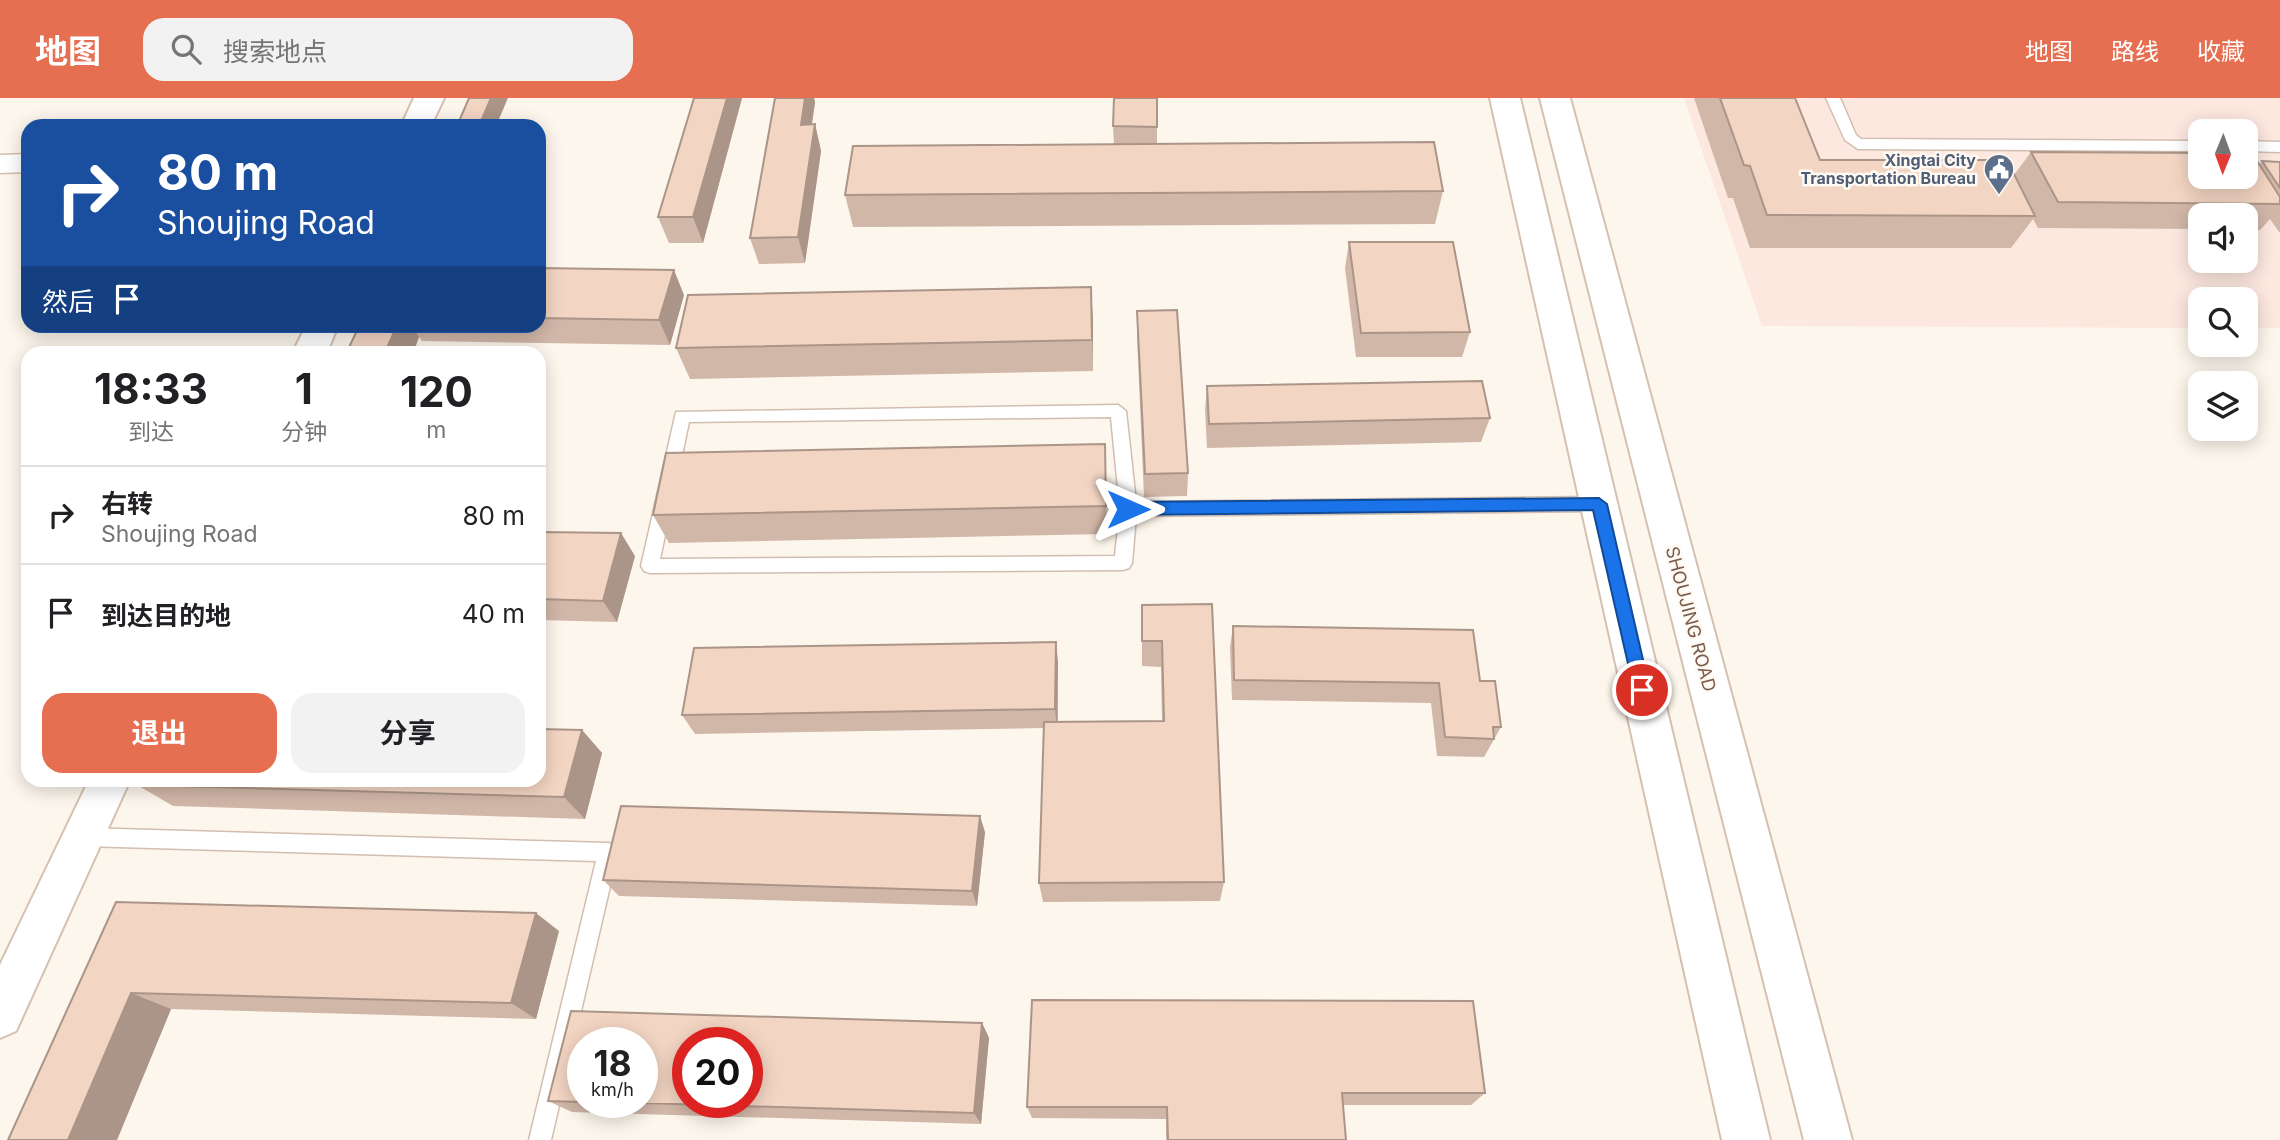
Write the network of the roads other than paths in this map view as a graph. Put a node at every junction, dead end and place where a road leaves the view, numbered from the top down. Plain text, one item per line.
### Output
1 (429, 98) edge
2 (1505, 98) edge
3 (1555, 98) edge
4 (1833, 98) edge
5 (419, 119) edge
6 (2188, 146) edge
7 (2258, 146) edge
8 (2280, 146) edge
9 (21, 163) edge
10 (0, 164) edge
11 (1599, 504) junction
12 (1128, 509) junction
13 (107, 787) edge
14 (83, 837) junction
15 (0, 1015) edge
16 (540, 1140) edge
17 (1746, 1140) edge
18 (1828, 1140) edge

1 - 5 main road
2 - 11 main road
3 - 18 main road, SHOUJING ROAD
4 - 6 lane
7 - 8 lane
9 - 10 street
11 - 12 lane
11 - 17 main road
12 - 12 lane
13 - 14 main road
14 - 15 main road
14 - 16 lane

